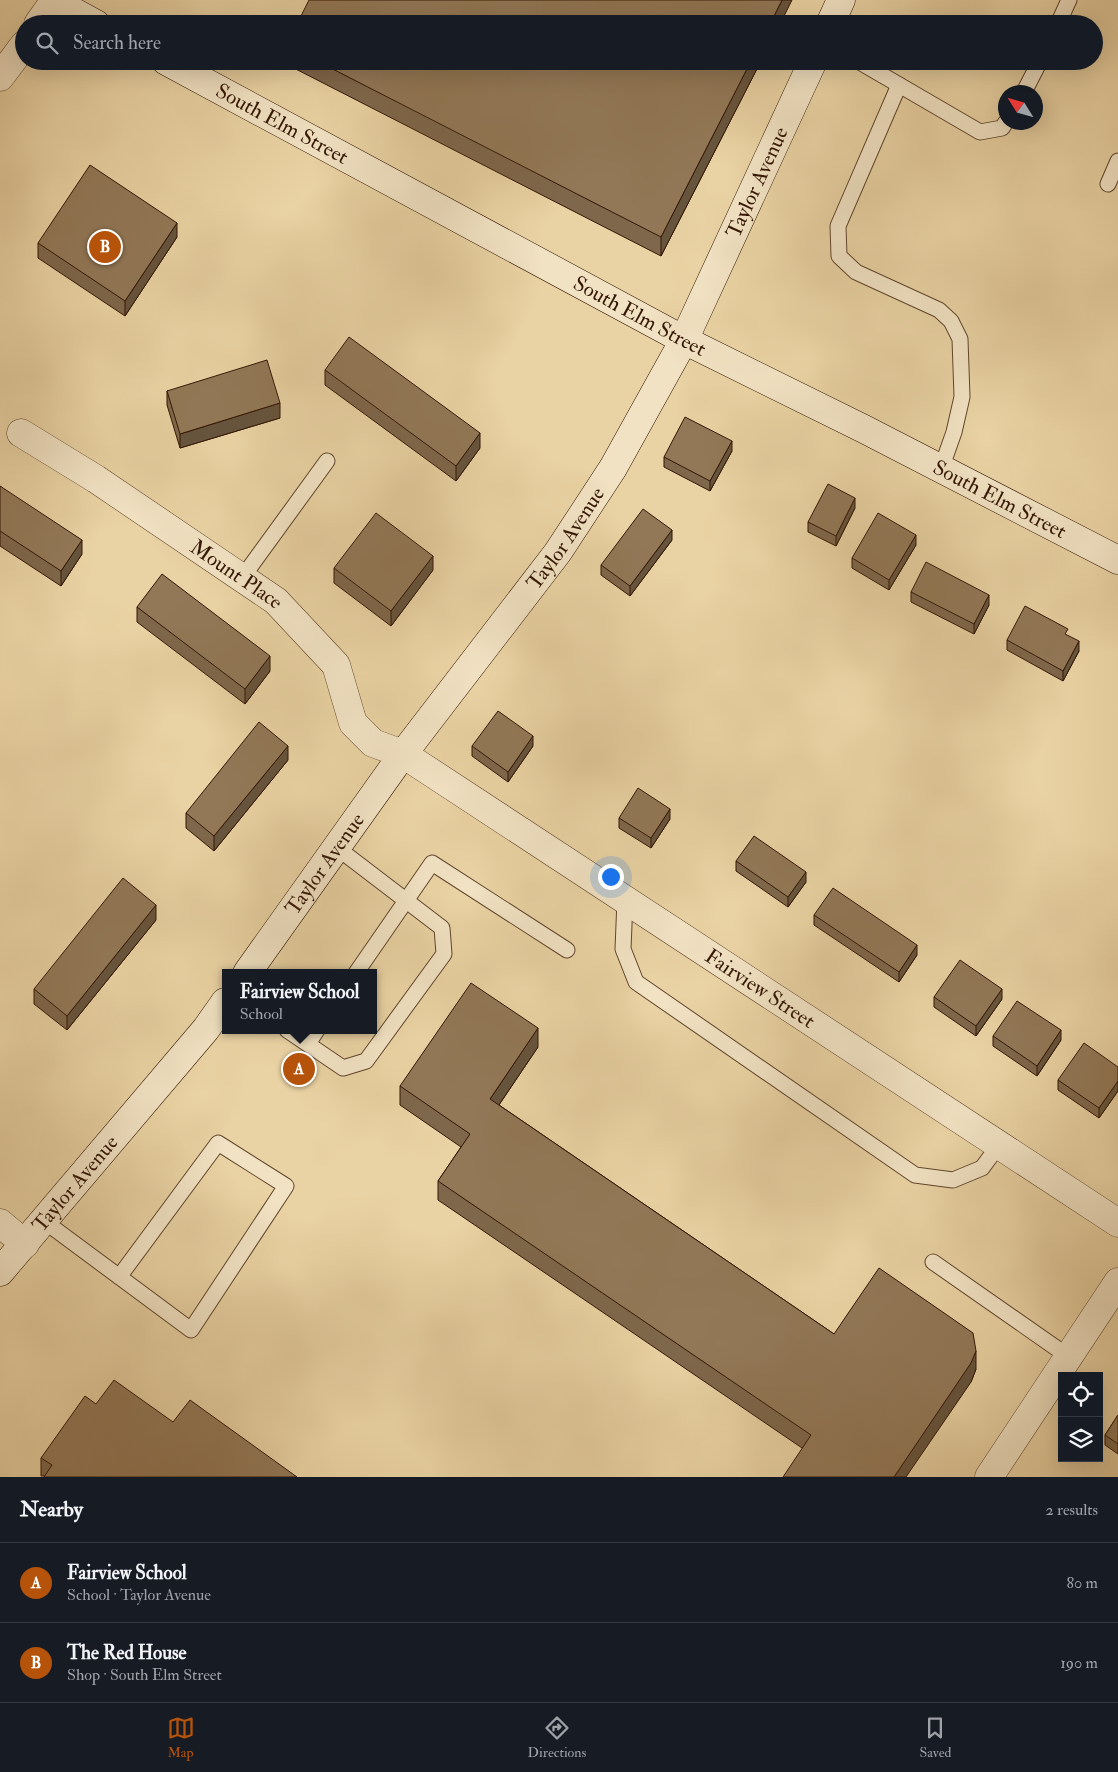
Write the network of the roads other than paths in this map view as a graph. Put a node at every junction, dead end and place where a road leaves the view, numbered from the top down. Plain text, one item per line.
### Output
1 (54, 0) edge
2 (841, 0) edge
3 (1069, 0) edge
4 (44, 15) edge
5 (80, 15) edge
6 (834, 15) edge
7 (1062, 15) edge
8 (15, 57) edge
9 (183, 70) edge
10 (809, 70) edge
11 (873, 70) edge
12 (1035, 70) edge
13 (0, 77) edge
14 (899, 85) junction
15 (1028, 85) edge
16 (998, 129) edge
17 (1118, 161) edge
18 (1108, 184) dead end
19 (684, 340) junction
20 (22, 433) dead end
21 (327, 461) dead end
22 (941, 469) junction
23 (1118, 560) edge
24 (242, 578) junction
25 (403, 754) junction
26 (336, 847) junction
27 (405, 900) junction
28 (625, 900) junction
29 (567, 950) dead end
30 (249, 969) edge
31 (359, 969) edge
32 (222, 1006) edge
33 (293, 1034) edge
34 (314, 1034) edge
35 (308, 1044) junction
36 (999, 1145) junction
37 (44, 1222) junction
38 (0, 1223) edge
39 (1118, 1223) edge
40 (25, 1244) junction
41 (933, 1262) dead end
42 (0, 1272) edge
43 (119, 1277) junction
44 (1118, 1282) edge
45 (1069, 1357) junction
46 (989, 1477) edge

1 - 4 street
1 - 5 street
2 - 6 street
3 - 7 lane
8 - 13 street
9 - 19 street, South Elm Street
10 - 19 street, Taylor Avenue
11 - 14 lane
12 - 15 lane
14 - 16 lane
14 - 22 lane
17 - 18 lane
19 - 22 street, South Elm Street
19 - 25 street, Taylor Avenue
20 - 24 street, Mount Place
21 - 24 lane
22 - 23 street, South Elm Street
24 - 25 street, Mount Place
25 - 26 street, Taylor Avenue
25 - 28 street, Fairview Street
26 - 27 lane
26 - 30 street, Taylor Avenue
27 - 29 lane
27 - 31 lane
27 - 35 lane
28 - 36 street, Fairview Street
28 - 36 lane
32 - 37 street, Taylor Avenue
33 - 35 lane
34 - 35 lane
36 - 39 street, Fairview Street
37 - 40 street, Taylor Avenue
37 - 43 lane
38 - 40 street
40 - 42 street, Taylor Avenue
41 - 45 lane
43 - 43 lane
44 - 45 street
45 - 46 street

